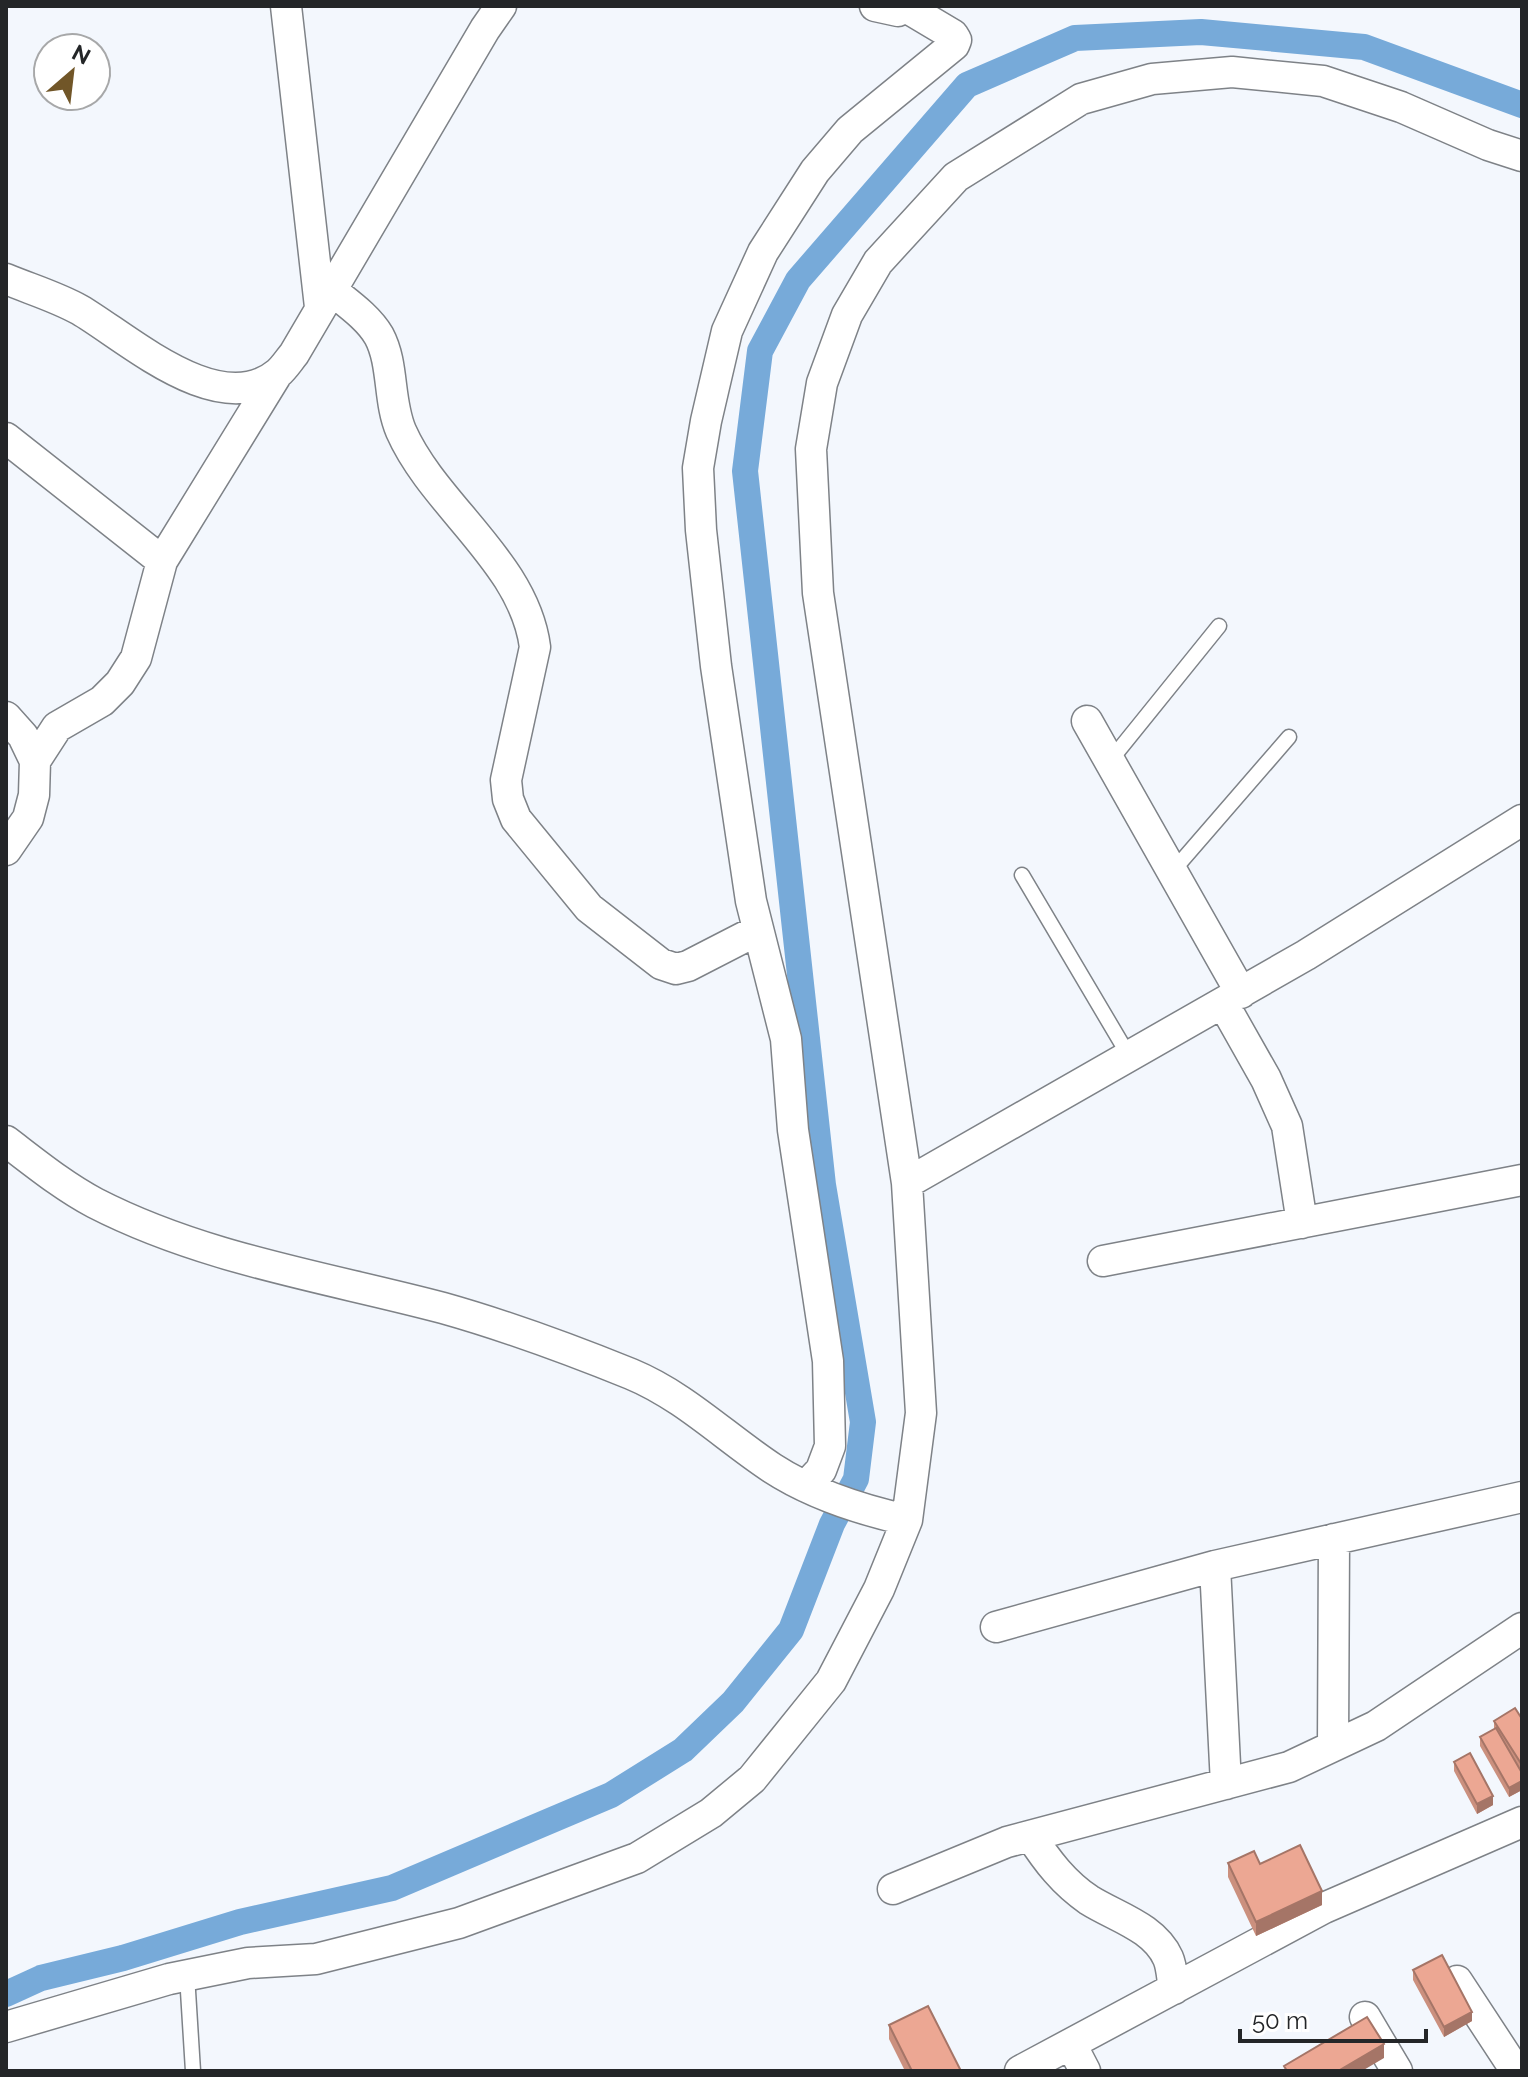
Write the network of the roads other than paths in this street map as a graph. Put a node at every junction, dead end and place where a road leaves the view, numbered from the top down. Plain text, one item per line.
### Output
1 (286, 6) edge
2 (501, 6) edge
3 (875, 6) edge
4 (906, 7) edge
5 (1522, 156) edge
6 (6, 279) edge
7 (325, 298) junction
8 (277, 374) junction
9 (6, 438) edge
10 (162, 561) junction
11 (1219, 626) dead end
12 (6, 717) edge
13 (1087, 721) dead end
14 (1289, 737) dead end
15 (35, 761) junction
16 (1110, 761) junction
17 (1522, 820) edge
18 (6, 850) edge
19 (1172, 872) junction
20 (1022, 875) dead end
21 (758, 930) junction
22 (1232, 998) junction
23 (1129, 1056) junction
24 (6, 1141) edge
25 (1522, 1180) edge
26 (907, 1183) junction
27 (1302, 1223) junction
28 (1103, 1261) dead end
29 (814, 1490) junction
30 (1522, 1497) edge
31 (897, 1518) junction
32 (1334, 1539) junction
33 (1215, 1566) junction
34 (996, 1627) dead end
35 (1522, 1628) edge
36 (1333, 1746) junction
37 (1226, 1784) junction
38 (1519, 1829) edge
39 (1031, 1836) junction
40 (893, 1889) dead end
41 (187, 1975) junction
42 (1457, 1981) edge
43 (1174, 1989) junction
44 (1365, 2017) edge
45 (6, 2027) edge
46 (1071, 2044) junction
47 (193, 2071) edge
48 (1020, 2071) edge
49 (1085, 2071) edge
50 (1397, 2071) edge
51 (1516, 2071) edge

1 - 7 street
2 - 7 street
3 - 4 street
4 - 21 street
5 - 26 street
6 - 8 street
7 - 8 street
7 - 21 street
8 - 10 street
9 - 10 street
10 - 15 street
11 - 16 lane
12 - 15 street
13 - 16 street
14 - 19 lane
15 - 18 street
16 - 19 street
17 - 22 street
19 - 22 street
20 - 23 lane
21 - 29 street
22 - 23 street
22 - 27 street
23 - 26 street
24 - 29 street
25 - 27 street
26 - 31 street
27 - 28 street
29 - 31 street
30 - 32 street
31 - 41 street
32 - 33 street
32 - 36 street
33 - 34 street
33 - 37 street
35 - 36 street
36 - 37 street
37 - 39 street
38 - 43 street
39 - 40 street
39 - 43 street
41 - 45 street
41 - 47 lane
42 - 51 street
43 - 46 street
44 - 50 street
46 - 48 street
46 - 49 street

